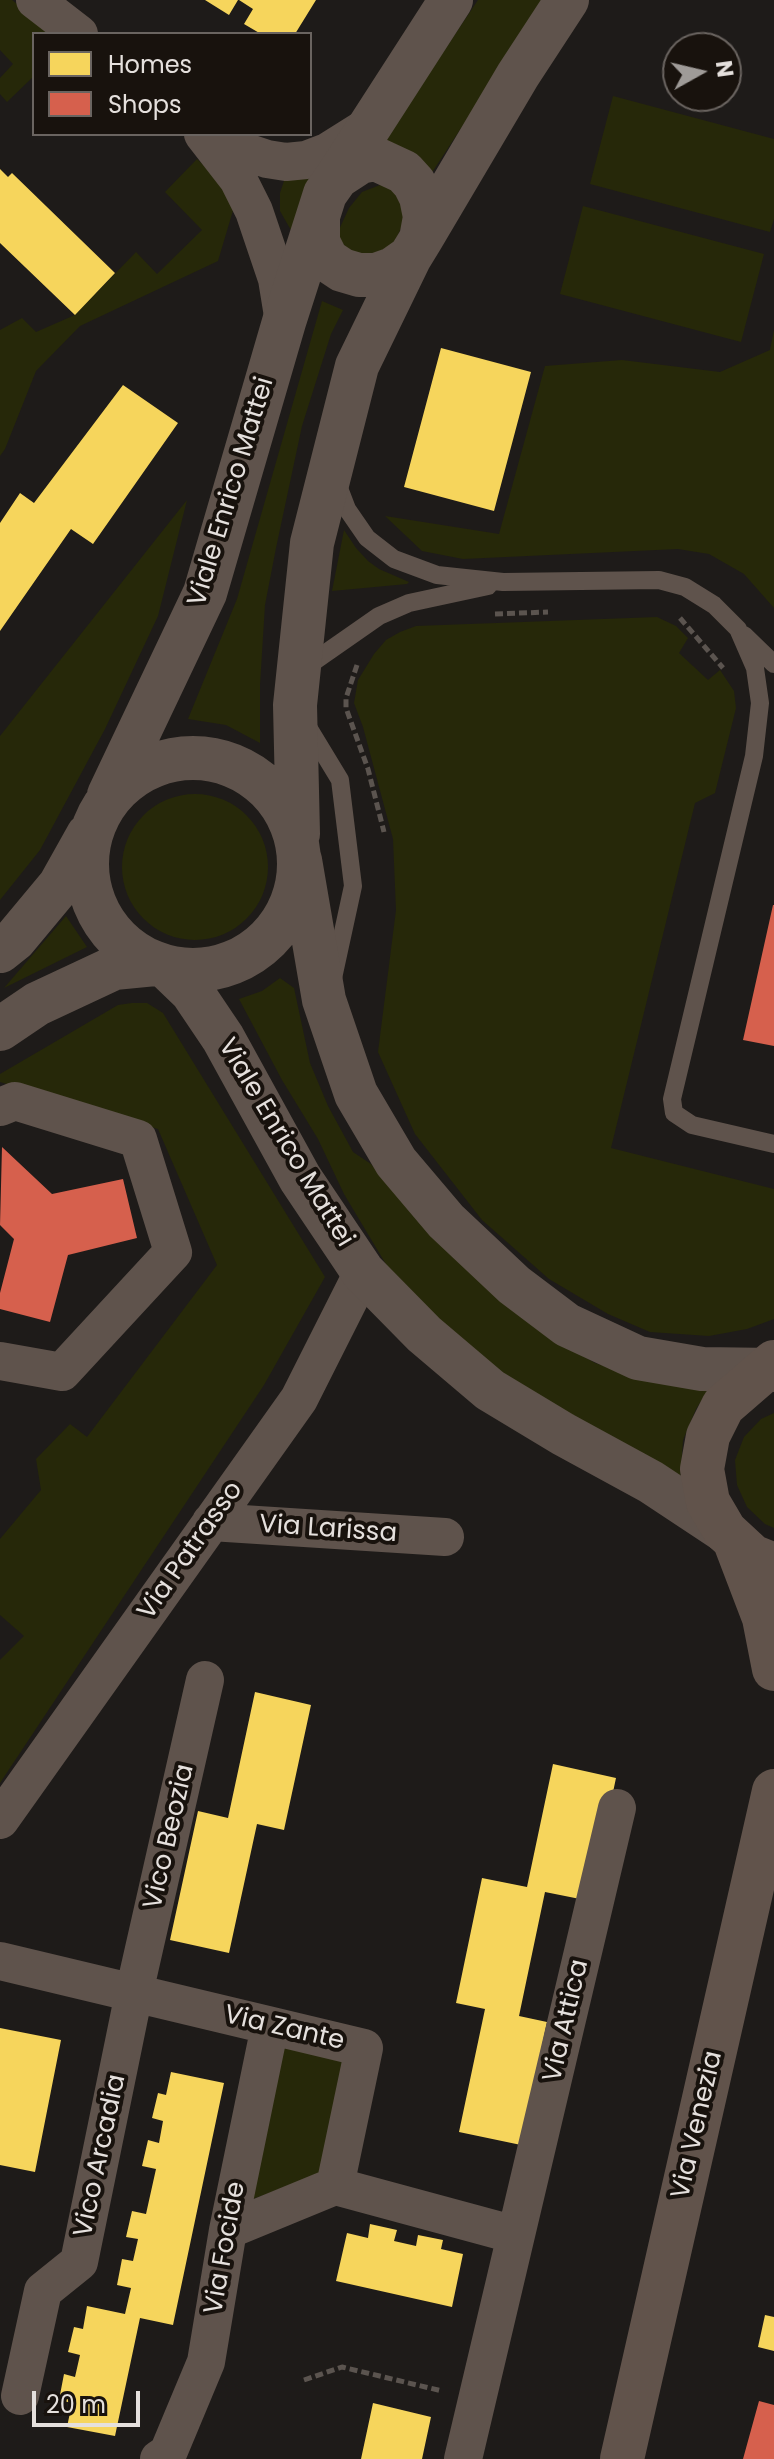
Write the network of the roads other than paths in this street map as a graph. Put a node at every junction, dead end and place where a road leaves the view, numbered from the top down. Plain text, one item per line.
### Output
1 (35, 0) edge
2 (451, 0) edge
3 (567, 0) edge
4 (76, 32) edge
5 (205, 136) edge
6 (214, 136) edge
7 (352, 153) junction
8 (254, 211) junction
9 (317, 243) junction
10 (416, 248) junction
11 (284, 322) junction
12 (331, 468) junction
13 (503, 582) junction
14 (738, 629) junction
15 (774, 664) edge
16 (296, 689) junction
17 (774, 706) edge
18 (756, 737) junction
19 (100, 812) junction
20 (299, 852) junction
21 (0, 951) edge
22 (161, 965) junction
23 (327, 1008) junction
24 (0, 1029) edge
25 (0, 1107) edge
26 (774, 1144) edge
27 (363, 1272) junction
28 (0, 1361) edge
29 (767, 1372) edge
30 (211, 1522) junction
31 (445, 1537) dead end
32 (730, 1537) junction
33 (774, 1565) edge
34 (774, 1669) edge
35 (205, 1680) dead end
36 (774, 1791) edge
37 (617, 1808) dead end
38 (0, 1820) edge
39 (0, 1961) edge
40 (134, 1993) junction
41 (270, 2026) junction
42 (335, 2186) junction
43 (228, 2230) junction
44 (516, 2235) junction
45 (20, 2396) dead end
46 (159, 2459) edge
47 (463, 2459) edge
48 (622, 2459) edge

1 - 4 street
2 - 7 street
3 - 10 street
5 - 8 street
6 - 7 street
7 - 9 street
7 - 10 street
8 - 9 street
8 - 11 street
9 - 10 street
9 - 11 street, Viale Enrico Mattei
10 - 12 street
11 - 19 street, Viale Enrico Mattei
12 - 13 lane
12 - 16 street
13 - 14 lane
13 - 16 lane
14 - 15 lane
14 - 18 lane
16 - 20 street
16 - 23 lane
17 - 18 lane
18 - 26 lane
19 - 20 street
19 - 21 street
19 - 22 street
20 - 22 street
20 - 23 street
22 - 24 street
22 - 27 street, Viale Enrico Mattei
23 - 29 street
25 - 28 street
27 - 30 street, Via Patrasso
27 - 32 street, Viale Enrico Mattei
29 - 32 main road
30 - 31 street, Via Larissa
30 - 38 street, Via Patrasso
32 - 33 main road
32 - 34 main road
35 - 40 street, Vico Beozia
36 - 48 main road, Via Venezia
37 - 44 street, Via Attica
39 - 40 street, Via Zante
40 - 41 street, Via Zante
40 - 45 street, Vico Arcadia
41 - 42 street, Via Zante
41 - 43 street, Via Focide
42 - 43 street
42 - 44 street
43 - 46 street, Via Focide
44 - 47 street, Via Attica

